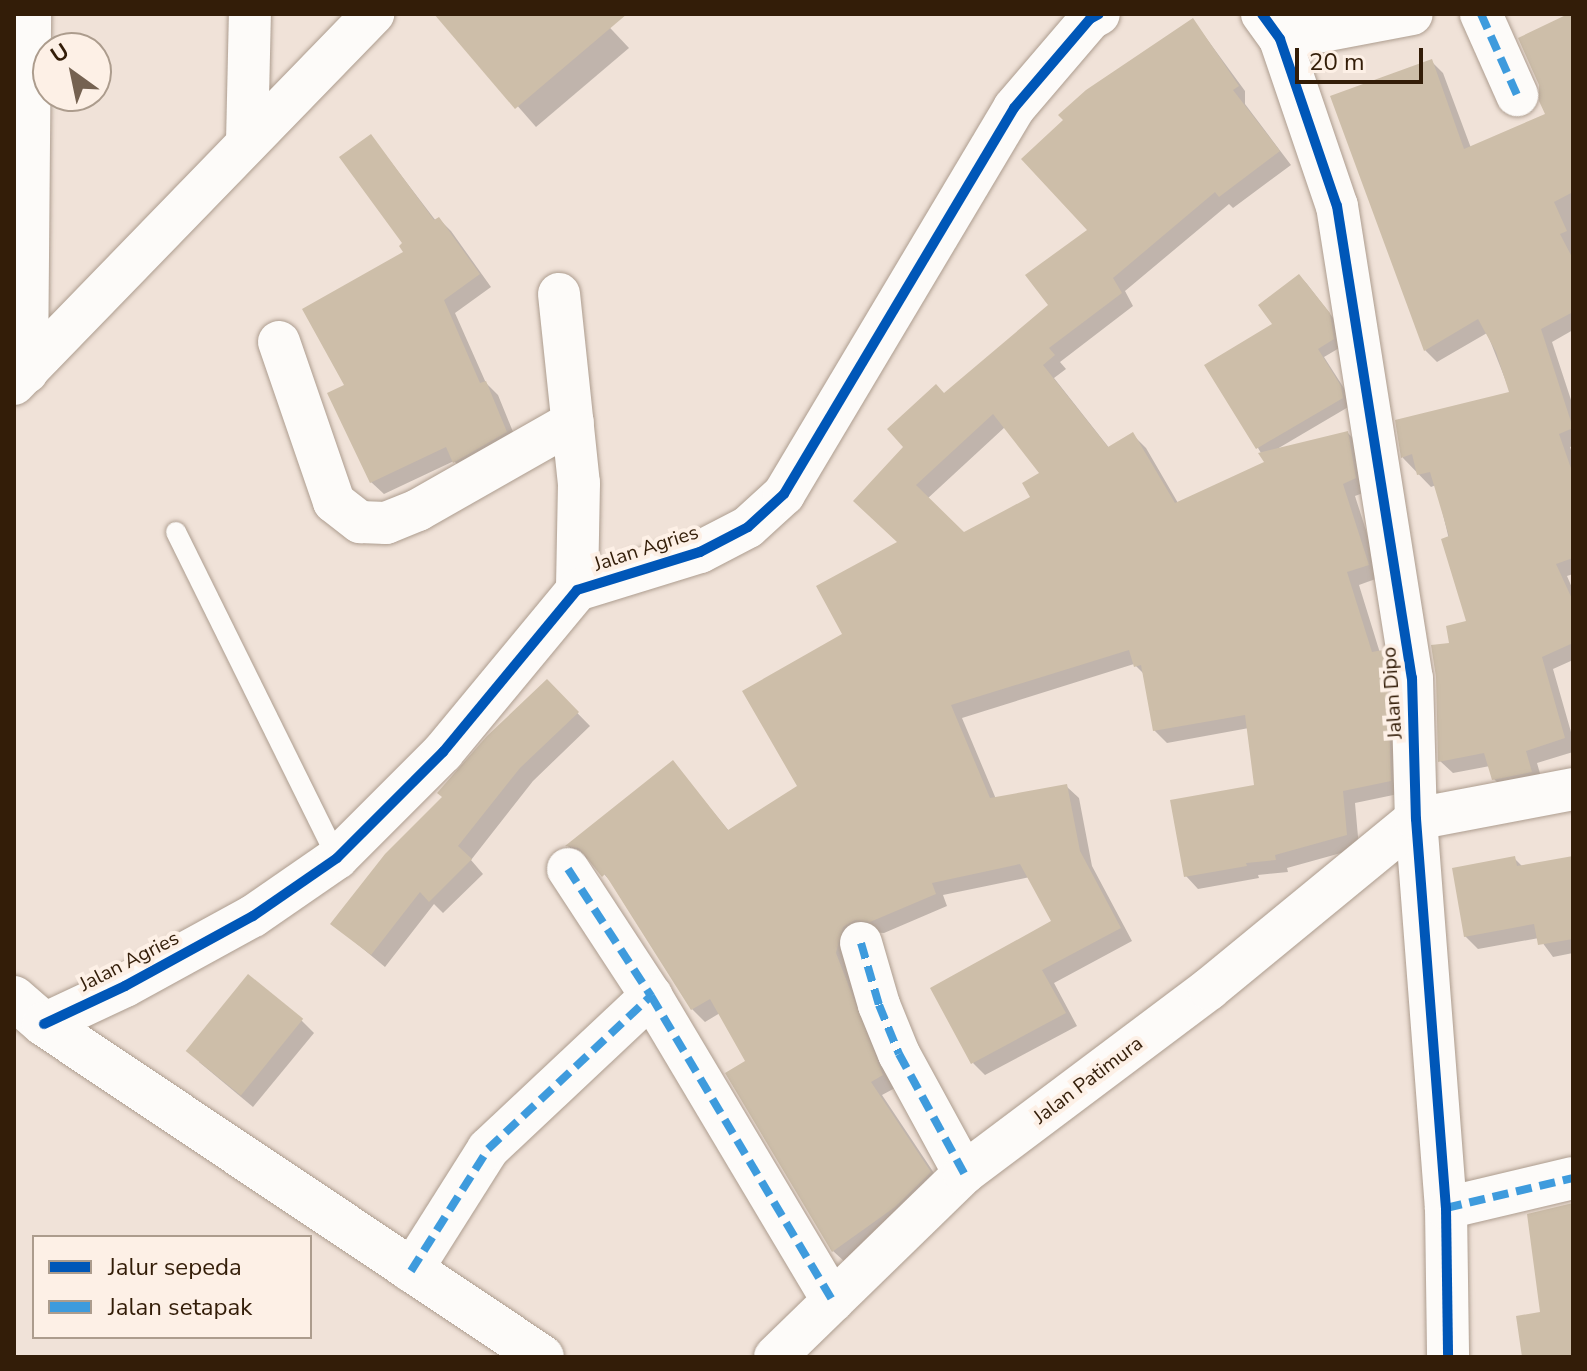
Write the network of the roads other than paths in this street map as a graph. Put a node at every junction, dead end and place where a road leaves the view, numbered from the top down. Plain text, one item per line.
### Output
1 (30, 14) edge
2 (250, 14) edge
3 (373, 14) edge
4 (1099, 14) edge
5 (1412, 14) edge
6 (1481, 14) edge
7 (1271, 27) edge
8 (1517, 95) dead end
9 (247, 142) junction
10 (559, 294) dead end
11 (279, 342) dead end
12 (20, 378) edge
13 (573, 422) junction
14 (176, 532) dead end
15 (577, 590) junction
16 (1573, 789) edge
17 (1416, 819) junction
18 (337, 858) junction
19 (568, 869) dead end
20 (861, 943) dead end
21 (651, 996) junction
22 (29, 1011) edge
23 (964, 1173) junction
24 (1573, 1178) edge
25 (1446, 1208) junction
26 (411, 1271) junction
27 (833, 1301) junction
28 (542, 1357) edge
29 (775, 1357) edge
30 (1448, 1357) edge

1 - 12 street
2 - 9 street
3 - 9 street
4 - 15 street, Jalan Agries
5 - 7 street
6 - 8 street
7 - 17 street, Jalan Dipo
9 - 12 street
10 - 13 street
11 - 13 street
13 - 15 street
14 - 18 lane
15 - 18 street, Jalan Agries
16 - 17 street
17 - 23 street, Jalan Patimura
17 - 25 street, Jalan Dipo
18 - 22 street, Jalan Agries
19 - 21 street
20 - 23 street
21 - 26 street
21 - 27 street
22 - 26 street
23 - 27 street, Jalan Patimura
24 - 25 street
25 - 30 street, Jalan Dipo
26 - 28 street
27 - 29 street, Jalan Patimura

